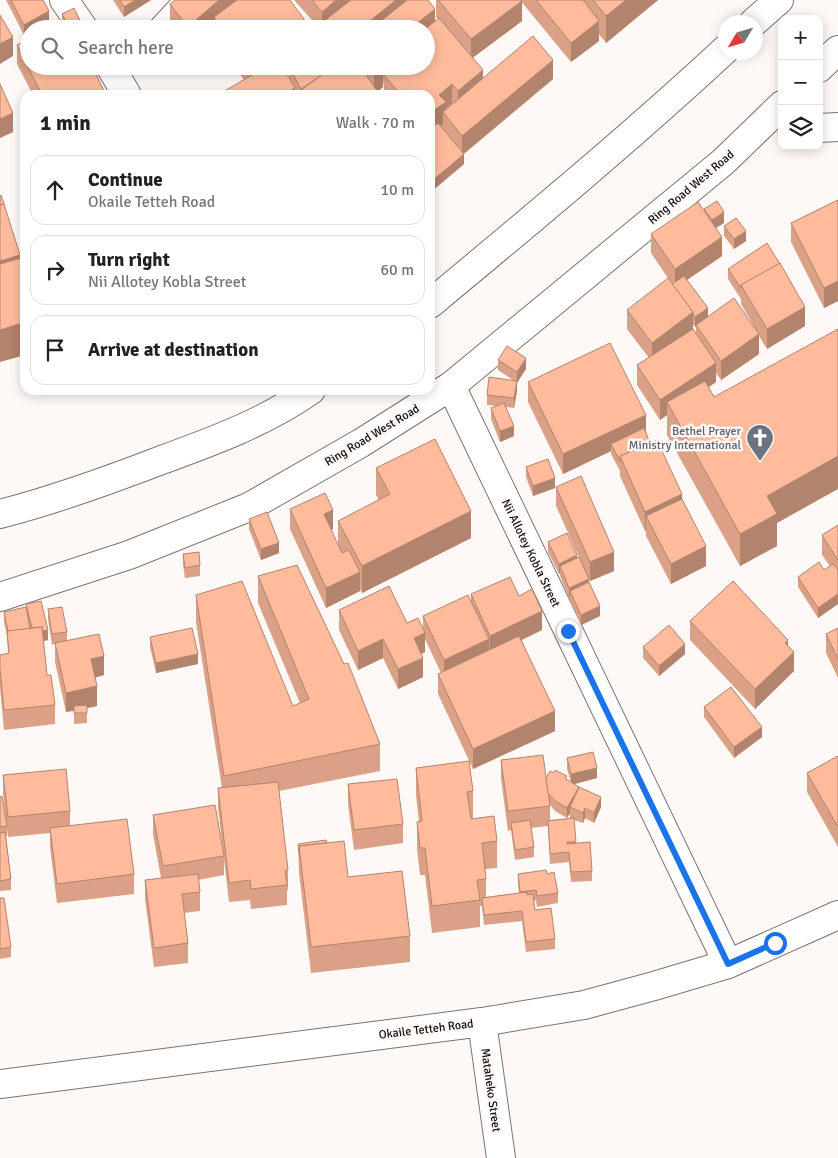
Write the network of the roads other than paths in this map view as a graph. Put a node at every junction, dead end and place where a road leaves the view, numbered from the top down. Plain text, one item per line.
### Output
1 (64, 0) edge
2 (190, 0) edge
3 (779, 0) edge
4 (762, 15) edge
5 (78, 20) edge
6 (171, 20) edge
7 (838, 50) edge
8 (718, 56) edge
9 (823, 64) edge
10 (778, 109) edge
11 (838, 127) edge
12 (823, 128) edge
13 (778, 134) edge
14 (723, 162) junction
15 (435, 300) edge
16 (451, 386) junction
17 (295, 395) edge
18 (0, 514) edge
19 (0, 597) edge
20 (838, 915) edge
21 (728, 964) junction
22 (482, 1022) junction
23 (0, 1084) edge
24 (501, 1158) edge

1 - 5 main road
2 - 6 main road
3 - 4 main road
7 - 9 main road
8 - 15 main road
10 - 14 main road, Ring Road West Road
11 - 12 main road
13 - 14 main road
14 - 16 main road, Ring Road West Road
16 - 19 main road, Ring Road West Road
16 - 21 main road, Nii Allotey Kobla Street
17 - 18 main road
20 - 21 main road, Okaile Tetteh Road
21 - 22 main road, Okaile Tetteh Road
22 - 23 main road, Okaile Tetteh Road
22 - 24 main road, Mataheko Street

